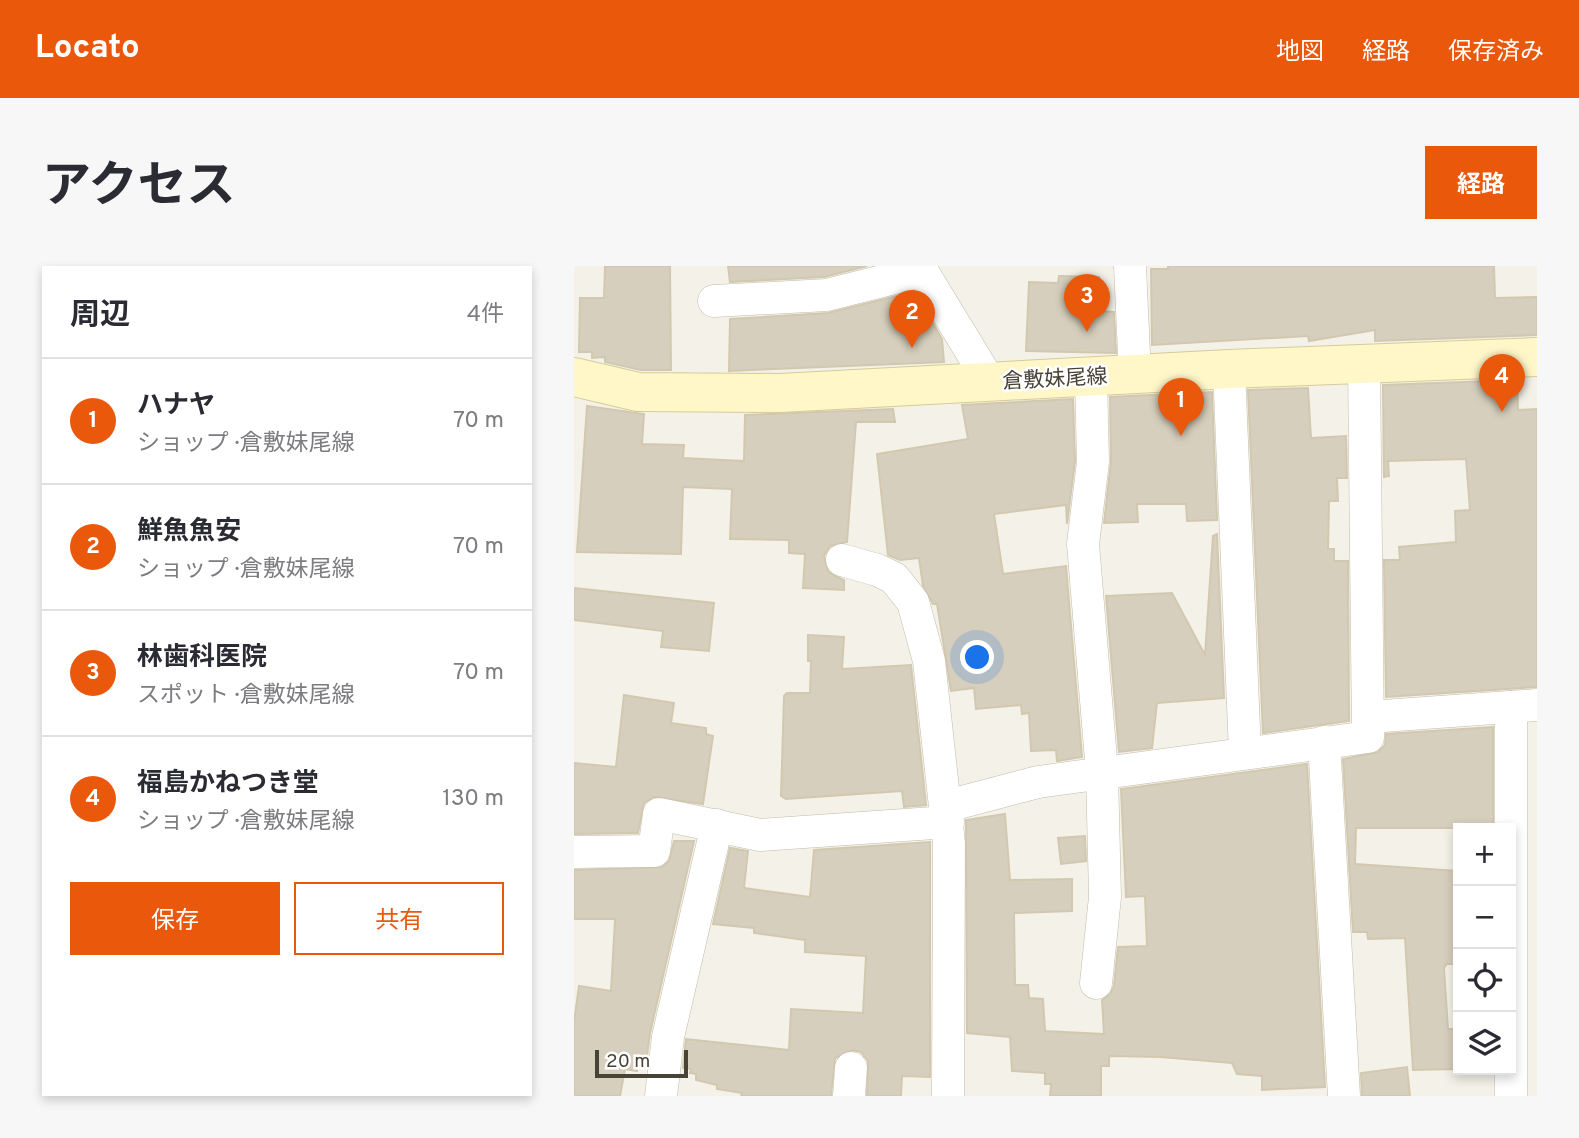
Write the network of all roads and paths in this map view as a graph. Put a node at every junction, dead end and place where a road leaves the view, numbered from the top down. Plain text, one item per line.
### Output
1 (1130, 266) edge
2 (920, 269) edge
3 (715, 301) dead end
4 (1537, 357) edge
5 (1364, 364) junction
6 (1229, 369) junction
7 (1135, 376) junction
8 (574, 377) edge
9 (1091, 378) junction
10 (992, 384) junction
11 (842, 560) dead end
12 (1524, 706) edge
13 (1369, 717) junction
14 (1324, 742) junction
15 (1245, 753) junction
16 (1102, 772) junction
17 (947, 814) junction
18 (717, 825) junction
19 (574, 852) edge
20 (1096, 983) dead end
21 (661, 1096) edge
22 (948, 1096) edge
23 (1343, 1096) edge
24 (1511, 1096) edge

1 - 7 street
2 - 3 street
2 - 10 street
4 - 5 main road, 倉敷妹尾線
5 - 6 main road, 倉敷妹尾線
5 - 13 street
6 - 7 main road, 倉敷妹尾線
6 - 15 street
7 - 9 main road, 倉敷妹尾線
8 - 10 main road, 倉敷妹尾線
9 - 10 main road, 倉敷妹尾線
9 - 16 street
11 - 17 street
12 - 13 street
12 - 24 street
13 - 14 street
14 - 15 street
14 - 23 street
15 - 16 street
16 - 17 street
16 - 20 street
17 - 18 street
17 - 22 street
18 - 19 street
18 - 21 street

